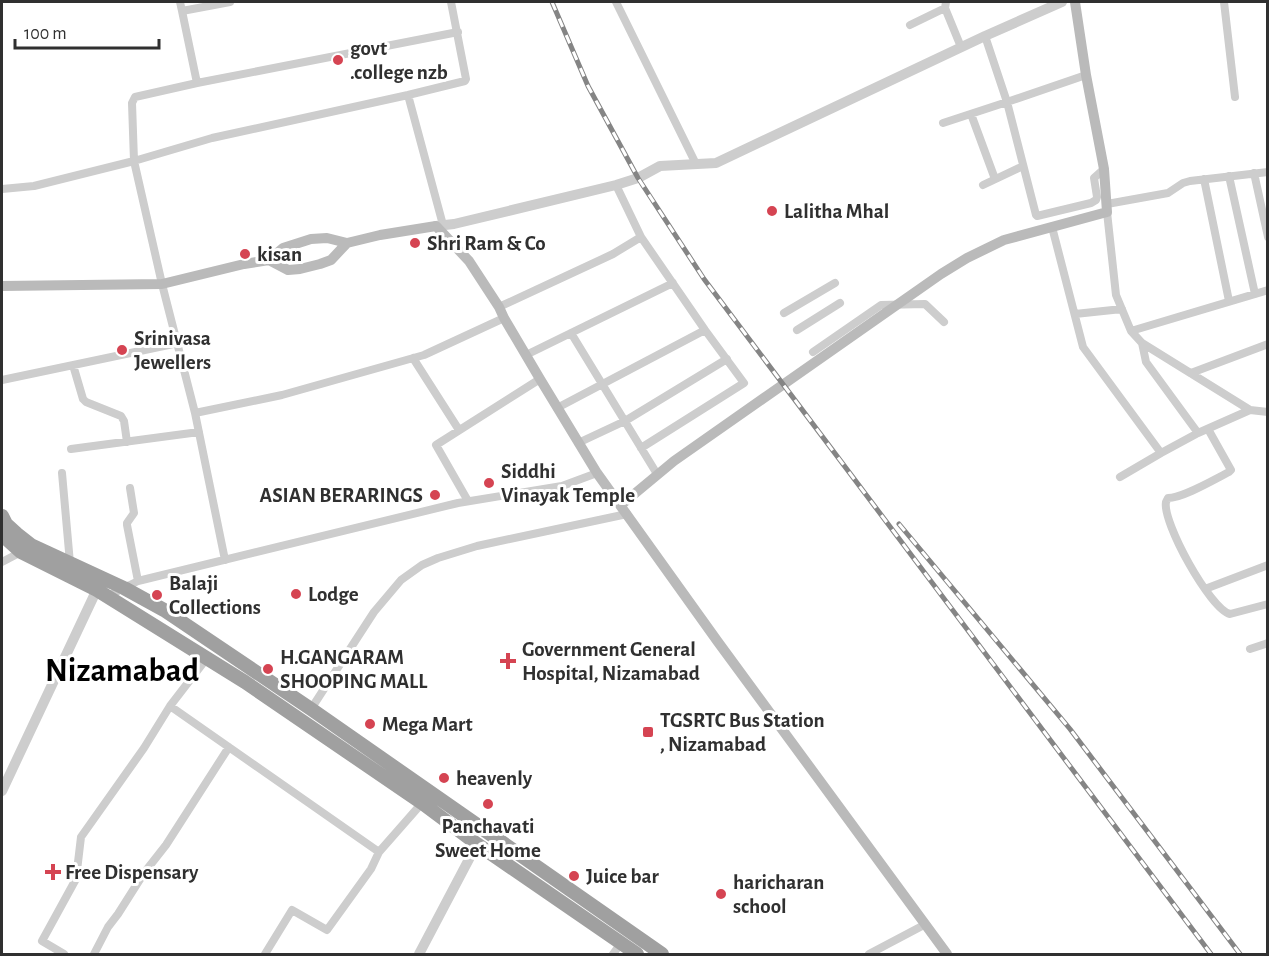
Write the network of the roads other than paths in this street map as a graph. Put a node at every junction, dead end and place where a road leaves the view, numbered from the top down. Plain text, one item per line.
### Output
1 (230, 2) edge
2 (451, 2) edge
3 (616, 2) edge
4 (1062, 2) edge
5 (1075, 2) edge
6 (1224, 2) edge
7 (945, 5) edge
8 (181, 6) edge
9 (910, 25) dead end
10 (458, 32) junction
11 (985, 36) junction
12 (961, 47) junction
13 (1086, 75) junction
14 (197, 83) junction
15 (408, 95) junction
16 (1234, 97) dead end
17 (1007, 102) junction
18 (971, 114) junction
19 (943, 123) dead end
20 (134, 161) junction
21 (696, 164) junction
22 (1023, 166) junction
23 (1104, 169) junction
24 (1268, 172) edge
25 (1254, 173) junction
26 (1229, 176) junction
27 (995, 179) junction
28 (1204, 179) junction
29 (983, 184) dead end
30 (616, 185) junction
31 (2, 189) edge
32 (1264, 199) edge
33 (1107, 208) junction
34 (440, 226) junction
35 (1052, 227) junction
36 (641, 237) junction
37 (1268, 237) edge
38 (347, 243) junction
39 (268, 260) junction
40 (673, 283) junction
41 (835, 283) dead end
42 (162, 284) junction
43 (2, 286) edge
44 (1268, 290) edge
45 (1255, 294) junction
46 (1229, 301) junction
47 (840, 303) dead end
48 (499, 307) junction
49 (1122, 309) junction
50 (784, 313) dead end
51 (1075, 314) junction
52 (504, 318) junction
53 (944, 322) dead end
54 (705, 330) junction
55 (797, 330) dead end
56 (1131, 331) junction
57 (571, 333) junction
58 (178, 343) junction
59 (1142, 344) junction
60 (1268, 344) edge
61 (813, 352) dead end
62 (526, 355) junction
63 (413, 358) junction
64 (727, 359) junction
65 (73, 365) junction
66 (1191, 373) junction
67 (540, 379) junction
68 (2, 380) edge
69 (602, 384) junction
70 (557, 408) junction
71 (1250, 410) junction
72 (1268, 412) edge
73 (195, 413) junction
74 (625, 421) junction
75 (1208, 429) junction
76 (459, 430) junction
77 (199, 432) junction
78 (1198, 433) junction
79 (127, 442) junction
80 (578, 443) junction
81 (641, 448) junction
82 (71, 449) dead end
83 (1161, 453) junction
84 (62, 472) dead end
85 (597, 472) junction
86 (657, 474) junction
87 (1120, 477) dead end
88 (130, 488) dead end
89 (468, 501) junction
90 (624, 509) junction
91 (2, 516) edge
92 (2, 535) edge
93 (21, 552) junction
94 (225, 560) junction
95 (2, 562) edge
96 (70, 563) junction
97 (1268, 565) edge
98 (138, 581) junction
99 (102, 588) junction
100 (124, 588) junction
101 (1205, 589) junction
102 (1268, 604) edge
103 (1268, 643) edge
104 (1250, 649) dead end
105 (207, 658) junction
106 (170, 706) junction
107 (311, 709) junction
108 (229, 747) junction
109 (2, 791) edge
110 (422, 803) junction
111 (477, 844) junction
112 (379, 852) junction
113 (924, 925) junction
114 (621, 943) junction
115 (64, 954) edge
116 (94, 954) edge
117 (265, 954) edge
118 (419, 954) edge
119 (612, 954) edge
120 (637, 954) edge
121 (662, 954) edge
122 (870, 954) edge
123 (947, 954) edge

1 - 8 street
2 - 10 street
3 - 21 street
4 - 11 street
5 - 13 main road
6 - 16 street
7 - 9 street
7 - 12 street
8 - 14 street
10 - 14 street
10 - 15 street
11 - 12 street
11 - 17 street
12 - 21 street
13 - 17 street
13 - 23 main road
14 - 20 street
15 - 20 street
15 - 34 street
17 - 18 street
17 - 22 street
18 - 19 street
18 - 27 street
20 - 31 street
20 - 42 street
21 - 30 street
22 - 23 street
22 - 27 street
23 - 33 main road
24 - 25 street
25 - 26 street
25 - 32 street
26 - 28 street
26 - 45 street
27 - 29 street
28 - 33 street
28 - 46 street
30 - 34 street
30 - 36 street
32 - 37 street
33 - 35 main road
33 - 49 street
34 - 38 main road
34 - 48 main road
35 - 51 street
35 - 86 main road
36 - 40 street
36 - 48 street
38 - 39 main road
38 - 39 main road
39 - 42 main road
40 - 54 street
40 - 57 street
41 - 50 street
42 - 43 main road
42 - 58 street
44 - 45 street
45 - 46 street
46 - 56 street
47 - 55 street
48 - 52 main road
49 - 51 street
49 - 56 street
51 - 83 street
52 - 62 main road
52 - 63 street
53 - 61 street
54 - 64 street
54 - 69 street
56 - 59 street
57 - 62 street
57 - 69 street
58 - 65 street
58 - 73 street
59 - 66 street
59 - 78 street
60 - 66 street
62 - 67 main road
63 - 73 street
63 - 76 street
64 - 74 street
64 - 81 street
65 - 68 street
65 - 79 street
66 - 71 street
67 - 70 main road
67 - 76 street
69 - 70 street
69 - 74 street
70 - 80 main road
71 - 72 street
71 - 75 street
73 - 77 street
74 - 80 street
74 - 81 street
75 - 78 street
75 - 101 street
76 - 89 street
77 - 79 street
77 - 94 street
78 - 83 street
79 - 82 street
80 - 85 main road
81 - 86 street
83 - 87 street
84 - 96 street
85 - 89 street
85 - 90 main road
86 - 90 main road
88 - 98 street
89 - 94 street
90 - 107 street
90 - 113 main road
91 - 96 highway
92 - 93 highway
93 - 95 street
93 - 99 highway
94 - 98 street
96 - 99 highway
97 - 101 street
98 - 100 street
99 - 100 highway
99 - 100 street
99 - 105 highway
99 - 109 street
100 - 107 highway
101 - 102 street
103 - 104 street
105 - 106 street
105 - 110 highway
106 - 108 street
106 - 115 street
107 - 121 highway
108 - 112 street
108 - 116 street
110 - 111 highway
110 - 112 street
111 - 114 highway
111 - 118 street
112 - 117 street
113 - 122 street
113 - 123 main road
114 - 119 street
114 - 120 highway

